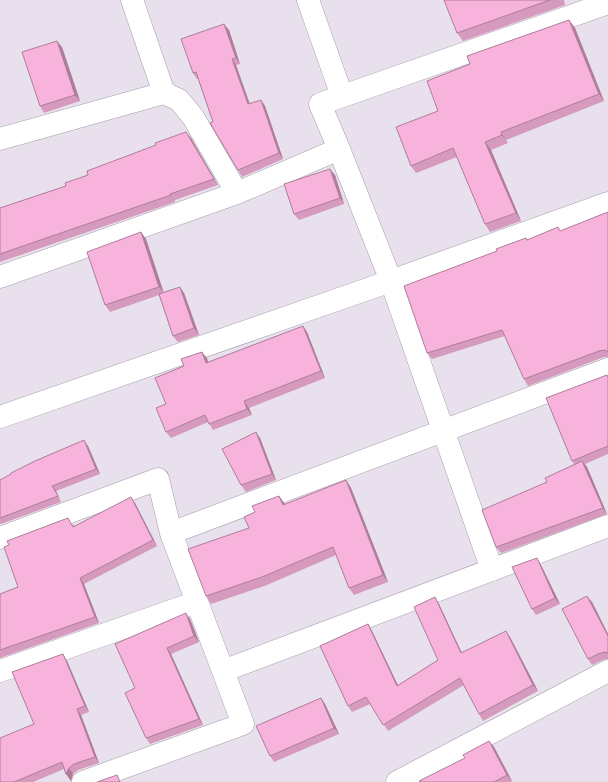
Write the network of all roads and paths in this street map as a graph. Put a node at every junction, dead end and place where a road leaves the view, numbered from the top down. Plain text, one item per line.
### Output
1 (132, 0) edge
2 (308, 0) edge
3 (608, 3) edge
4 (164, 92) junction
5 (342, 96) junction
6 (0, 139) edge
7 (339, 149) junction
8 (237, 193) junction
9 (608, 203) edge
10 (0, 277) edge
11 (391, 281) junction
12 (608, 369) edge
13 (0, 417) edge
14 (443, 431) junction
15 (608, 526) edge
16 (172, 533) junction
17 (0, 538) edge
18 (492, 570) junction
19 (197, 602) junction
20 (0, 671) edge
21 (223, 671) junction
22 (608, 671) edge
23 (83, 782) edge
24 (398, 782) edge

1 - 4 street
2 - 5 street
3 - 5 street
4 - 6 street
4 - 8 street
5 - 7 street
7 - 8 street
7 - 11 street
8 - 10 street
9 - 11 street
11 - 13 street
11 - 14 street
12 - 14 street
14 - 16 street
14 - 18 street
15 - 18 street
16 - 17 street
16 - 19 street
18 - 21 street
19 - 20 street
19 - 21 street
21 - 23 street
22 - 24 street

